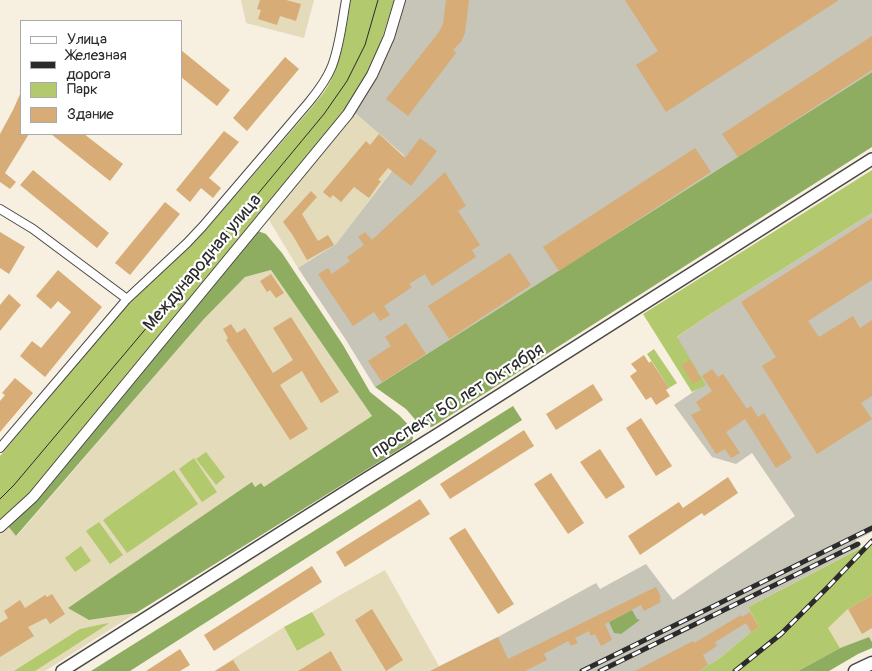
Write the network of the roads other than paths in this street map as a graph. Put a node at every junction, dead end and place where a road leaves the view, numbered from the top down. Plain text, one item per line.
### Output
1 (346, 0) edge
2 (400, 0) edge
3 (872, 159) edge
4 (0, 209) edge
5 (127, 299) junction
6 (0, 448) edge
7 (0, 527) edge
8 (872, 662) edge
9 (62, 671) edge
10 (854, 671) edge

1 - 5 street, Международная улица
2 - 7 street, Международная улица
3 - 9 main road, проспект 50 лет Октября
4 - 5 street
5 - 6 street, Международная улица
8 - 10 main road

